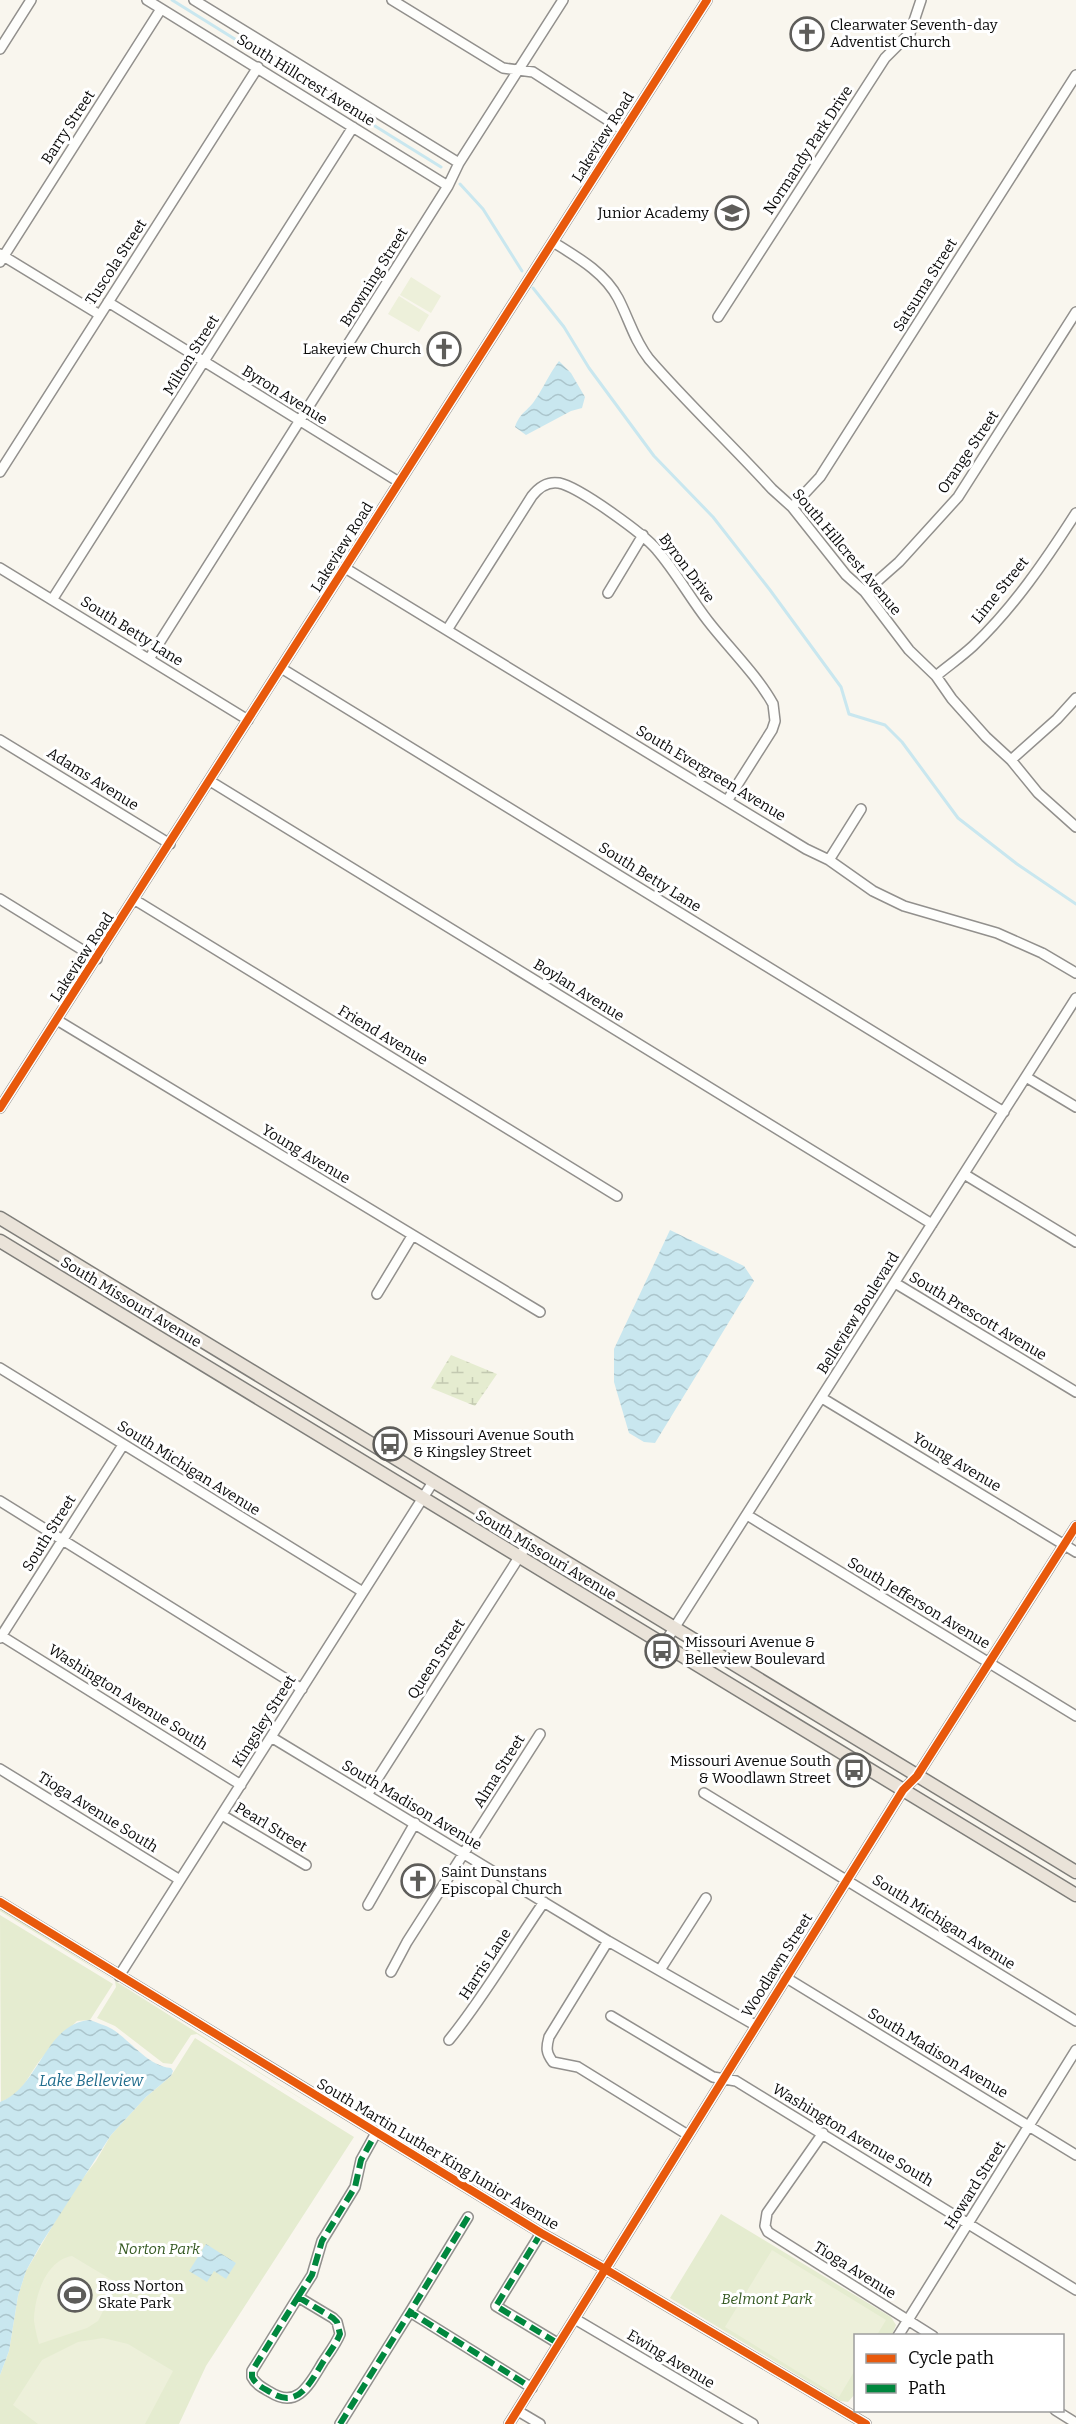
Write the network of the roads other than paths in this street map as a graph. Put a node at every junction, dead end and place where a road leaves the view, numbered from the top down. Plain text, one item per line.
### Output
1 (31, 0) edge
2 (147, 0) edge
3 (194, 0) edge
4 (392, 0) edge
5 (563, 0) edge
6 (707, 0) edge
7 (921, 0) edge
8 (161, 9) junction
9 (0, 49) edge
10 (258, 67) junction
11 (518, 70) junction
12 (1076, 75) edge
13 (353, 126) junction
14 (623, 130) junction
15 (459, 163) junction
16 (448, 186) junction
17 (553, 242) junction
18 (1, 258) edge
19 (108, 303) junction
20 (1076, 312) edge
21 (100, 315) junction
22 (718, 317) dead end
23 (204, 363) junction
24 (300, 422) junction
25 (0, 472) edge
26 (399, 482) junction
27 (792, 507) junction
28 (1076, 513) edge
29 (643, 535) junction
30 (0, 568) edge
31 (345, 568) junction
32 (865, 592) junction
33 (608, 593) dead end
34 (52, 600) junction
35 (447, 630) junction
36 (149, 659) junction
37 (281, 668) junction
38 (936, 676) junction
39 (1076, 698) edge
40 (248, 720) junction
41 (0, 740) edge
42 (1011, 760) junction
43 (210, 781) junction
44 (727, 801) junction
45 (861, 809) dead end
46 (1076, 827) edge
47 (170, 844) junction
48 (829, 860) junction
49 (0, 899) edge
50 (135, 900) junction
51 (97, 959) junction
52 (1076, 973) edge
53 (1076, 998) edge
54 (57, 1020) junction
55 (1026, 1077) junction
56 (1076, 1107) edge
57 (0, 1108) edge
58 (1004, 1112) junction
59 (964, 1174) junction
60 (617, 1196) dead end
61 (0, 1218) edge
62 (932, 1224) junction
63 (412, 1236) junction
64 (0, 1241) edge
65 (1076, 1242) edge
66 (895, 1283) junction
67 (377, 1294) dead end
68 (540, 1312) dead end
69 (0, 1368) edge
70 (1076, 1392) edge
71 (822, 1398) junction
72 (123, 1444) junction
73 (433, 1482) junction
74 (423, 1498) junction
75 (0, 1502) edge
76 (747, 1515) junction
77 (1076, 1526) edge
78 (62, 1540) junction
79 (530, 1540) junction
80 (1064, 1545) junction
81 (1076, 1552) edge
82 (519, 1556) junction
83 (363, 1592) junction
84 (674, 1628) junction
85 (0, 1637) edge
86 (664, 1644) junction
87 (989, 1662) junction
88 (302, 1689) junction
89 (1076, 1716) edge
90 (540, 1734) dead end
91 (271, 1737) junction
92 (0, 1769) edge
93 (917, 1776) junction
94 (241, 1785) junction
95 (903, 1790) junction
96 (704, 1793) dead end
97 (367, 1795) junction
98 (222, 1815) junction
99 (415, 1823) junction
100 (464, 1854) junction
101 (306, 1865) dead end
102 (1076, 1872) edge
103 (846, 1879) junction
104 (180, 1880) junction
105 (1076, 1895) edge
106 (706, 1898) dead end
107 (0, 1902) edge
108 (544, 1902) junction
109 (368, 1905) dead end
110 (608, 1941) junction
111 (660, 1970) junction
112 (392, 1972) dead end
113 (119, 1976) junction
114 (785, 1977) junction
115 (611, 2016) dead end
116 (1076, 2022) edge
117 (755, 2025) junction
118 (449, 2040) dead end
119 (1076, 2050) edge
120 (723, 2079) junction
121 (1029, 2126) junction
122 (376, 2133) junction
123 (824, 2133) junction
124 (688, 2135) junction
125 (1076, 2155) edge
126 (468, 2217) dead end
127 (969, 2223) junction
128 (541, 2233) junction
129 (605, 2269) junction
130 (1076, 2290) edge
131 (298, 2297) junction
132 (410, 2312) junction
133 (575, 2319) junction
134 (908, 2320) junction
135 (899, 2334) edge
136 (930, 2334) edge
137 (559, 2344) junction
138 (532, 2388) junction
139 (854, 2407) edge
140 (518, 2411) junction
141 (1058, 2412) edge
142 (850, 2414) junction
143 (861, 2423) edge
144 (1076, 2423) edge
145 (339, 2424) edge
146 (509, 2424) edge
147 (540, 2424) edge
148 (753, 2424) edge

1 - 9 street
2 - 8 street, South Hillcrest Avenue
3 - 15 street, South Hillcrest Avenue
4 - 11 street
5 - 11 street, Browning Street
6 - 14 street, Lakeview Road
7 - 22 street, Normandy Park Drive
8 - 10 street, South Hillcrest Avenue
8 - 18 street, Barry Street
10 - 13 street, South Hillcrest Avenue
10 - 19 street, Tuscola Street
11 - 14 street
11 - 15 street, Browning Street
12 - 27 street, Satsuma Street
13 - 16 street, South Hillcrest Avenue
13 - 23 street, Milton Street
14 - 17 street, Lakeview Road
15 - 16 street, Browning Street
16 - 24 street, Browning Street
17 - 26 street, Lakeview Road
17 - 27 street, South Hillcrest Avenue
18 - 21 street
19 - 21 street, Tuscola Street
19 - 23 street, Byron Avenue
20 - 32 street, Orange Street
21 - 25 street, Tuscola Street
23 - 24 street, Byron Avenue
23 - 34 street, Milton Street
24 - 26 street, Byron Avenue
24 - 36 street, Browning Street
26 - 31 street, Lakeview Road
27 - 32 street, South Hillcrest Avenue
28 - 38 street, Lime Street
29 - 33 street
29 - 35 street, Byron Drive
29 - 44 street, Byron Drive
30 - 34 street, South Betty Lane
31 - 35 street, South Evergreen Avenue
31 - 37 street, Lakeview Road
32 - 38 street, South Hillcrest Avenue
34 - 36 street, South Betty Lane
35 - 44 street, South Evergreen Avenue
36 - 40 street, South Betty Lane
37 - 40 street, Lakeview Road
37 - 58 street, South Betty Lane
38 - 42 street, South Hillcrest Avenue
39 - 42 street
40 - 43 street, Lakeview Road
41 - 47 street, Adams Avenue
42 - 46 street, South Hillcrest Avenue
43 - 47 street, Lakeview Road
43 - 62 street, Boylan Avenue
44 - 48 street, South Evergreen Avenue
45 - 48 street
47 - 50 street, Lakeview Road
48 - 52 street, South Evergreen Avenue
49 - 51 street
50 - 51 street, Lakeview Road
50 - 60 street, Friend Avenue
51 - 54 street, Lakeview Road
53 - 55 street, Belleview Boulevard
54 - 57 street, Lakeview Road
54 - 63 street, Young Avenue
55 - 56 street
55 - 58 street, Belleview Boulevard
58 - 59 street, Belleview Boulevard
59 - 62 street, Belleview Boulevard
59 - 65 street
61 - 73 main road, South Missouri Avenue
62 - 66 street, Belleview Boulevard
63 - 67 street
63 - 68 street, Young Avenue
64 - 74 main road, South Missouri Avenue
66 - 70 street, South Prescott Avenue
66 - 71 street, Belleview Boulevard
69 - 72 street, South Michigan Avenue
71 - 76 street, Belleview Boulevard
71 - 80 street, Young Avenue
72 - 78 street, South Street
72 - 83 street, South Michigan Avenue
73 - 74 street, Kingsley Street
73 - 79 main road, South Missouri Avenue
74 - 82 main road, South Missouri Avenue
74 - 83 street, Kingsley Street
75 - 78 street
76 - 84 street, Belleview Boulevard
76 - 87 street, South Jefferson Avenue
77 - 80 street, Woodlawn Street
78 - 85 street, South Street
78 - 88 street
79 - 82 street, Queen Street
79 - 84 main road, South Missouri Avenue
80 - 81 street, Young Avenue
80 - 87 street, Woodlawn Street
82 - 86 main road, South Missouri Avenue
82 - 97 street, Queen Street
83 - 88 street, Kingsley Street
84 - 86 street, Belleview Boulevard
84 - 93 main road, South Missouri Avenue
85 - 94 street, Washington Avenue South
86 - 95 main road, South Missouri Avenue
87 - 89 street, South Jefferson Avenue
87 - 93 street, Woodlawn Street
88 - 91 street, Kingsley Street
90 - 100 street, Alma Street
91 - 94 street, Kingsley Street
91 - 97 street, South Madison Avenue
92 - 104 street, Tioga Avenue South
93 - 95 street, Woodlawn Street
93 - 102 main road, South Missouri Avenue
94 - 98 street, Kingsley Street
95 - 103 street, Woodlawn Street
95 - 105 main road, South Missouri Avenue
96 - 103 street, South Michigan Avenue
97 - 99 street, South Madison Avenue
98 - 101 street, Pearl Street
98 - 104 street, Kingsley Street
99 - 100 street, South Madison Avenue
99 - 109 street
100 - 108 street, South Madison Avenue
100 - 112 street, Alma Street
103 - 114 street, Woodlawn Street
103 - 116 street, South Michigan Avenue
104 - 113 street, Kingsley Street
106 - 111 street
107 - 113 street, South Martin Luther King Junior Avenue
108 - 110 street, South Madison Avenue
108 - 118 street, Harris Lane
110 - 111 street, South Madison Avenue
110 - 124 street
111 - 117 street, South Madison Avenue
113 - 122 street, South Martin Luther King Junior Avenue
114 - 117 street, Woodlawn Street
114 - 121 street, South Madison Avenue
115 - 120 street, Washington Avenue South
117 - 120 street, Woodlawn Street
119 - 121 street, Howard Street
120 - 123 street, Washington Avenue South
120 - 124 street, Woodlawn Street
121 - 125 street, South Madison Avenue
121 - 127 street, Howard Street
122 - 128 street, South Martin Luther King Junior Avenue
122 - 131 street
123 - 127 street, Washington Avenue South
123 - 134 street, Tioga Avenue
124 - 129 street, Woodlawn Street
126 - 132 street
127 - 130 street, Washington Avenue South
127 - 134 street, Howard Street
128 - 129 street, South Martin Luther King Junior Avenue
128 - 137 street
129 - 133 street, Woodlawn Street
129 - 142 street, South Martin Luther King Junior Avenue
131 - 131 street
132 - 138 street
132 - 145 street
133 - 137 street, Woodlawn Street
133 - 148 street, Ewing Avenue
134 - 135 street, Howard Street
134 - 136 street, Tioga Avenue
137 - 138 street, Woodlawn Street
138 - 140 street, Woodlawn Street
139 - 142 street
140 - 146 street, Woodlawn Street
140 - 147 street
141 - 144 street
142 - 143 street, South Martin Luther King Junior Avenue

